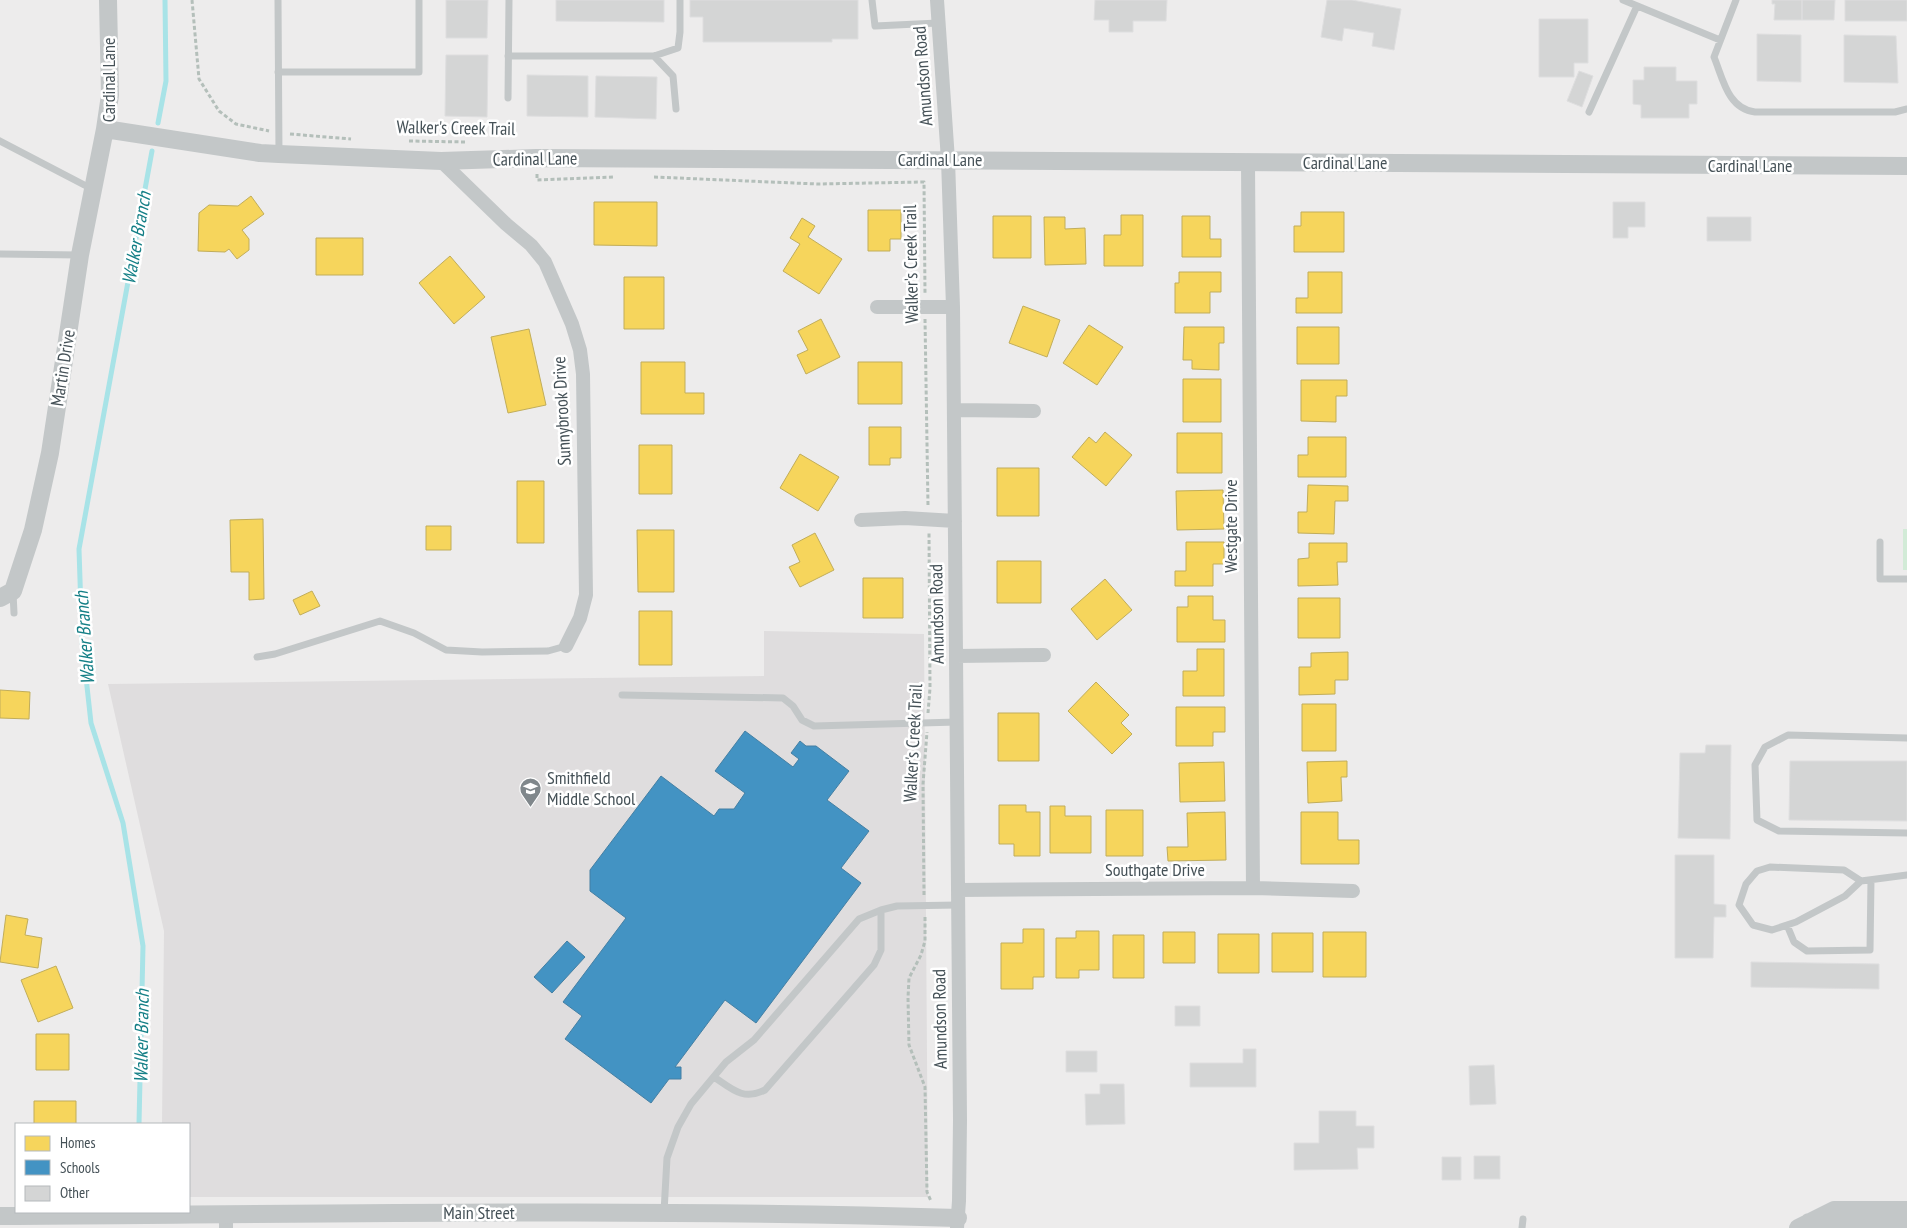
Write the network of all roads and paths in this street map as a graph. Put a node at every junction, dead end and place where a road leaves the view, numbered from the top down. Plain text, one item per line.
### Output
1 (108, 0) edge
2 (192, 0) edge
3 (278, 0) edge
4 (419, 0) edge
5 (508, 0) edge
6 (680, 0) edge
7 (872, 0) edge
8 (937, 0) edge
9 (1623, 0) edge
10 (1736, 0) edge
11 (1637, 6) junction
12 (938, 23) junction
13 (1720, 40) junction
14 (508, 56) junction
15 (654, 56) junction
16 (278, 72) junction
17 (508, 98) dead end
18 (676, 109) dead end
19 (1907, 110) edge
20 (1589, 112) dead end
21 (105, 129) junction
22 (279, 133) junction
23 (358, 139) dead end
24 (0, 141) edge
25 (407, 141) dead end
26 (466, 142) dead end
27 (279, 154) junction
28 (536, 158) junction
29 (948, 160) junction
30 (441, 161) junction
31 (1248, 163) junction
32 (1907, 166) edge
33 (614, 177) dead end
34 (653, 177) dead end
35 (92, 189) junction
36 (0, 254) edge
37 (80, 255) junction
38 (878, 307) dead end
39 (925, 307) junction
40 (953, 307) junction
41 (954, 410) junction
42 (1034, 410) dead end
43 (861, 520) dead end
44 (929, 520) junction
45 (955, 521) junction
46 (1880, 542) dead end
47 (1907, 579) edge
48 (6, 595) edge
49 (14, 613) dead end
50 (566, 646) joint
51 (1044, 655) dead end
52 (956, 656) junction
53 (257, 657) dead end
54 (622, 695) dead end
55 (956, 722) junction
56 (928, 723) junction
57 (1907, 738) edge
58 (1907, 833) edge
59 (1907, 875) edge
60 (1871, 880) junction
61 (1862, 881) junction
62 (1253, 888) junction
63 (958, 890) junction
64 (1353, 891) dead end
65 (958, 905) junction
66 (924, 906) junction
67 (881, 910) junction
68 (1786, 925) junction
69 (714, 1077) junction
70 (931, 1201) dead end
71 (1907, 1210) edge
72 (664, 1213) junction
73 (0, 1216) edge
74 (1523, 1219) dead end
75 (226, 1221) edge
76 (957, 1223) edge
77 (1803, 1225) edge
78 (1907, 1227) edge
79 (1522, 1228) edge

1 - 21 street, Cardinal Lane
2 - 22 path
3 - 16 lane
4 - 16 lane
5 - 14 lane
6 - 15 lane
7 - 12 lane
8 - 12 street, Amundson Road
9 - 11 lane
10 - 13 lane
11 - 13 lane
11 - 20 lane
12 - 29 street, Amundson Road
13 - 19 lane
14 - 15 lane
14 - 17 lane
15 - 18 lane
16 - 22 lane
21 - 27 street, Cardinal Lane
21 - 35 street, Martin Drive
22 - 23 path
22 - 27 lane
24 - 35 lane
25 - 26 path, Walker's Creek Trail
27 - 30 street, Cardinal Lane
28 - 29 street, Cardinal Lane
28 - 30 street, Cardinal Lane
28 - 33 path
29 - 31 street, Cardinal Lane
29 - 40 street, Amundson Road
30 - 50 street, Sunnybrook Drive
31 - 32 street, Cardinal Lane
31 - 62 street, Westgate Drive
34 - 39 path, Walker's Creek Trail
35 - 37 street, Martin Drive
36 - 37 lane
37 - 48 street, Martin Drive
38 - 39 street
39 - 40 street
39 - 44 path, Walker's Creek Trail
40 - 41 street, Amundson Road
41 - 42 street
41 - 45 street, Amundson Road
43 - 44 street
44 - 45 street
44 - 56 path, Walker's Creek Trail
45 - 52 street, Amundson Road
46 - 47 lane
48 - 49 lane
50 - 53 lane
51 - 52 street
52 - 55 street, Amundson Road
54 - 56 lane
55 - 56 lane
55 - 63 street, Amundson Road
56 - 66 path, Walker's Creek Trail
57 - 58 lane
59 - 60 lane
60 - 61 lane
60 - 68 lane
61 - 68 lane
61 - 68 lane
62 - 63 street, Southgate Drive
62 - 64 street, Southgate Drive
63 - 65 street, Amundson Road
65 - 66 lane
65 - 76 street, Amundson Road
66 - 67 lane
66 - 70 path, Walker's Creek Trail
67 - 69 lane
67 - 69 lane
69 - 72 lane
71 - 77 street
72 - 75 street, Main Street
72 - 76 street, Main Street
73 - 75 street, Main Street
74 - 79 lane
77 - 78 street

